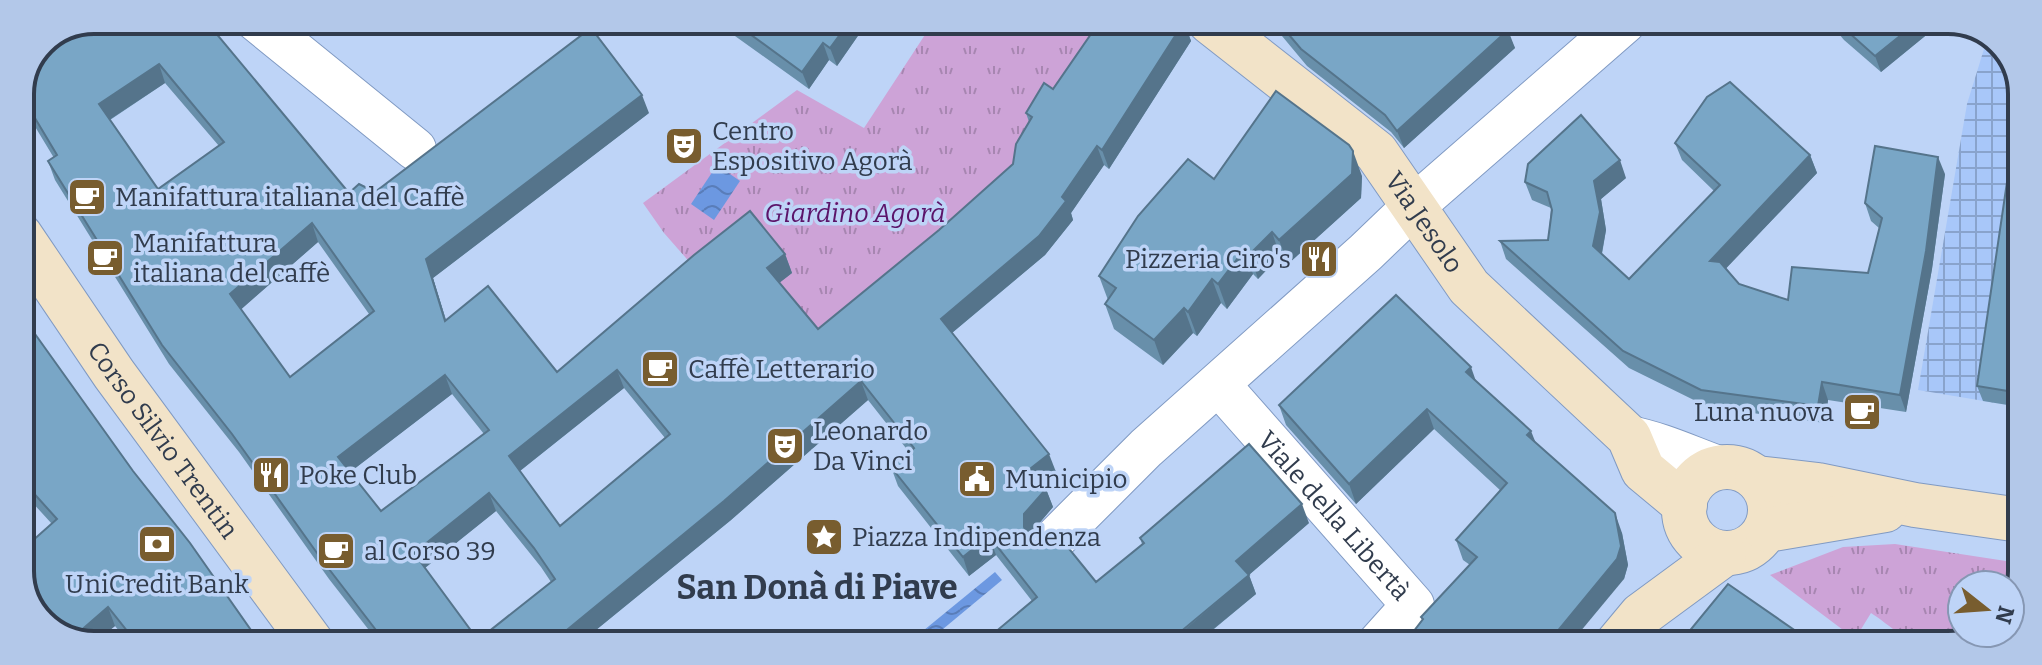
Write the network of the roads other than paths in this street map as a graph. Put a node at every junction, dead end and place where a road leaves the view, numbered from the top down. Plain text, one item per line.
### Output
1 (273, 34) edge
2 (1225, 34) edge
3 (1611, 34) edge
4 (415, 149) dead end
5 (1414, 206) junction
6 (34, 256) edge
7 (1219, 385) junction
8 (1629, 437) junction
9 (1739, 473) junction
10 (1915, 505) junction
11 (1685, 514) junction
12 (2008, 518) edge
13 (1767, 530) junction
14 (1054, 540) edge
15 (1724, 554) junction
16 (1628, 630) edge
17 (303, 631) edge
18 (1390, 631) edge

1 - 4 street
2 - 5 street, Via Jesolo
3 - 5 street
5 - 7 street
5 - 8 street, Via Jesolo
6 - 17 street, Corso Silvio Trentin
7 - 14 street
7 - 18 street, Viale della Libertà
8 - 9 street, Via Jesolo
8 - 11 street, Via Jesolo
9 - 10 street
9 - 11 street
9 - 13 street
10 - 12 street
10 - 13 street
11 - 15 street
11 - 16 street
13 - 15 street
15 - 16 street

